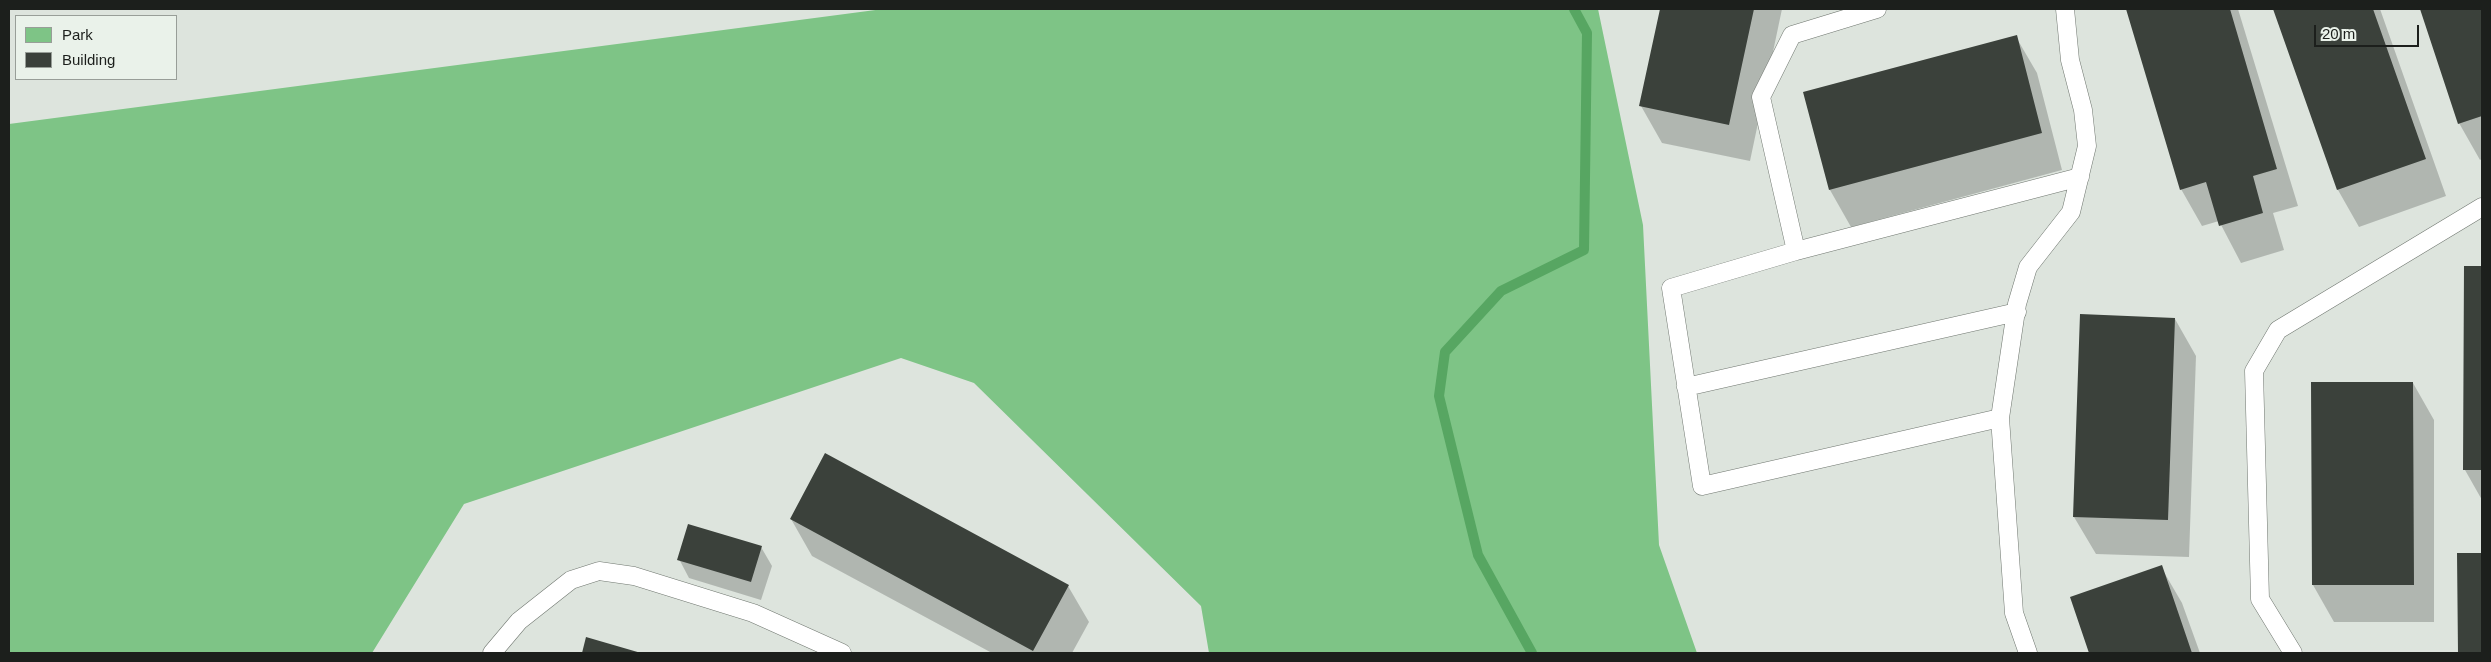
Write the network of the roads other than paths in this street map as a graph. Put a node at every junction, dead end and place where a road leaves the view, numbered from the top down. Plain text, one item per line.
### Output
1 (1877, 9) edge
2 (2065, 9) edge
3 (2080, 177) junction
4 (2482, 207) edge
5 (1796, 250) junction
6 (2017, 312) junction
7 (1686, 387) junction
8 (2000, 418) junction
9 (492, 653) edge
10 (842, 653) edge
11 (2028, 653) edge
12 (2293, 653) edge

1 - 5 lane
2 - 3 lane
3 - 5 lane
3 - 6 lane
4 - 12 lane
5 - 7 lane
6 - 7 lane
6 - 8 lane
7 - 8 lane
8 - 11 lane
9 - 10 lane

